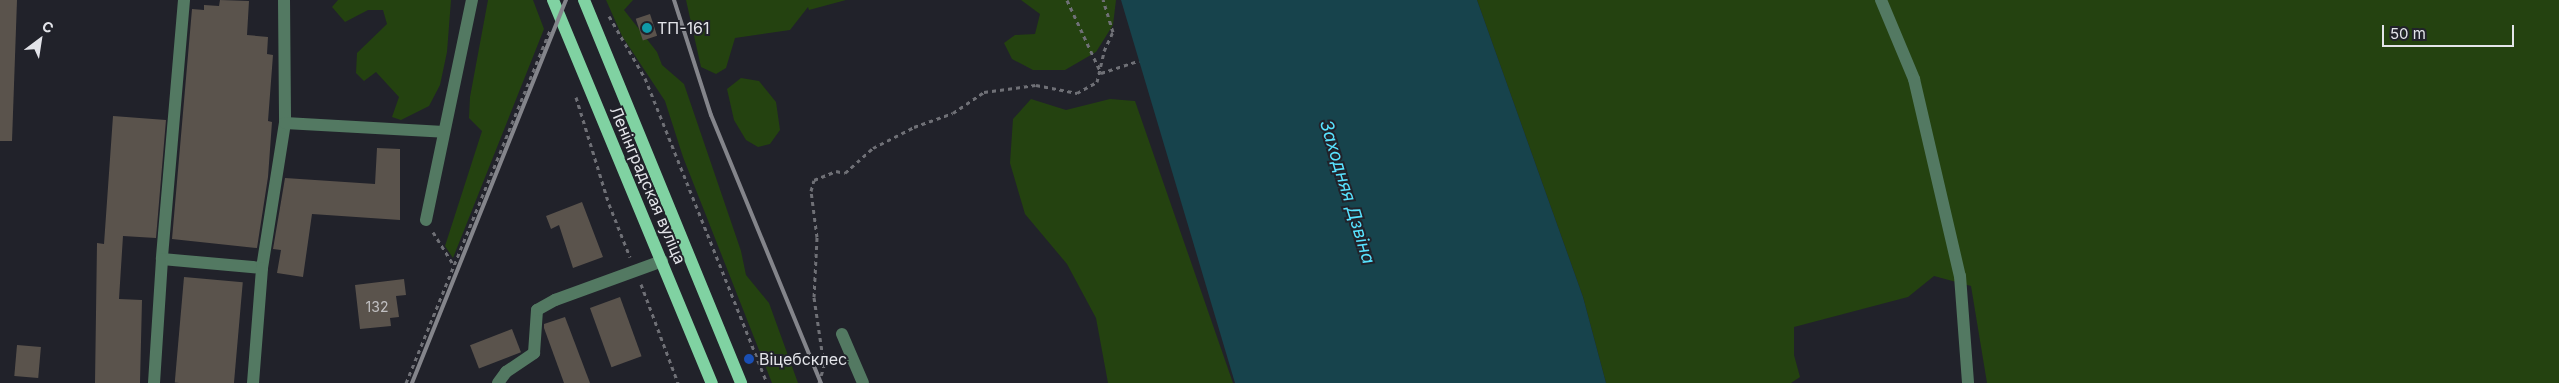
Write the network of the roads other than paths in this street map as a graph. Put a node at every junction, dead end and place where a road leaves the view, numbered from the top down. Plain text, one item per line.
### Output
1 (184, 0) edge
2 (284, 0) edge
3 (472, 0) edge
4 (554, 0) edge
5 (584, 0) edge
6 (1880, 0) edge
7 (285, 123) junction
8 (444, 132) junction
9 (426, 220) road end
10 (162, 259) junction
11 (662, 261) junction
12 (262, 268) junction
13 (842, 334) dead end
14 (154, 383) edge
15 (253, 383) edge
16 (498, 383) edge
17 (712, 383) edge
18 (741, 383) edge
19 (863, 383) edge
20 (1968, 383) edge

1 - 10 street
2 - 7 street
3 - 8 street
4 - 11 main road, Ленінградская вуліца
5 - 18 main road, Ленінградская вуліца
6 - 20 street
7 - 8 street
7 - 12 street
8 - 9 street
10 - 12 street
10 - 14 street
11 - 16 street
11 - 17 main road, Ленінградская вуліца
12 - 15 street
13 - 19 street

